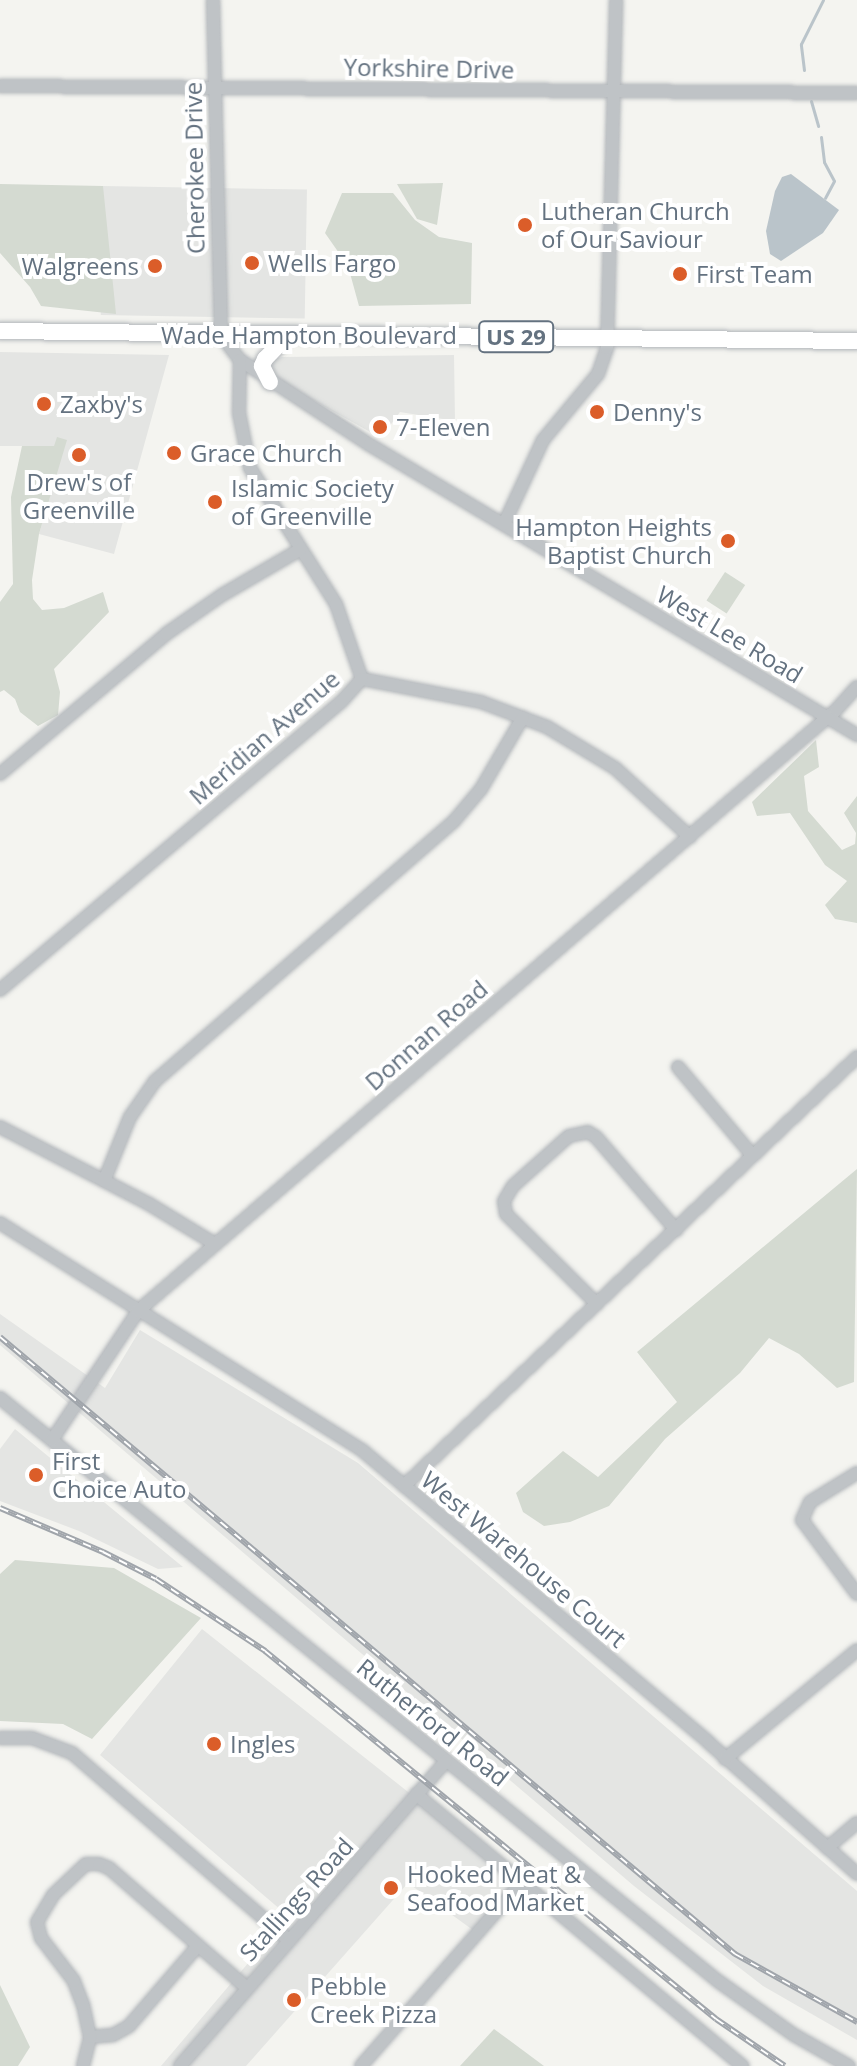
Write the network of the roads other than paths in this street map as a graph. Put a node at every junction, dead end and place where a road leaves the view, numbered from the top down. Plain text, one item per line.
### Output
1 (213, 0) edge
2 (616, 0) edge
3 (0, 86) edge
4 (215, 88) junction
5 (614, 91) junction
6 (857, 93) edge
7 (0, 331) edge
8 (221, 335) junction
9 (287, 336) junction
10 (857, 341) edge
11 (608, 343) junction
12 (240, 360) junction
13 (270, 382) junction
14 (504, 524) junction
15 (301, 549) junction
16 (362, 679) junction
17 (857, 687) edge
18 (523, 717) junction
19 (828, 718) junction
20 (857, 735) edge
21 (0, 774) edge
22 (690, 837) junction
23 (0, 990) edge
24 (857, 1057) edge
25 (678, 1067) dead end
26 (0, 1127) edge
27 (753, 1156) junction
28 (104, 1181) junction
29 (0, 1223) edge
30 (676, 1230) junction
31 (215, 1244) junction
32 (597, 1304) junction
33 (138, 1311) junction
34 (0, 1398) edge
35 (52, 1440) junction
36 (857, 1473) edge
37 (404, 1486) junction
38 (857, 1594) edge
39 (857, 1650) edge
40 (0, 1738) edge
41 (725, 1759) junction
42 (446, 1761) junction
43 (416, 1794) junction
44 (857, 1823) edge
45 (827, 1848) junction
46 (857, 1874) edge
47 (522, 1882) junction
48 (289, 1940) junction
49 (197, 1947) junction
50 (247, 1988) junction
51 (90, 2037) junction
52 (733, 2064) edge
53 (83, 2066) edge
54 (180, 2066) edge
55 (361, 2066) edge
56 (849, 2066) edge

1 - 4 street, Cherokee Drive
2 - 5 street
3 - 4 street, Yorkshire Drive
4 - 5 street, Yorkshire Drive
4 - 8 street, Cherokee Drive
5 - 6 street, Yorkshire Drive
5 - 11 street
7 - 8 main road, Wade Hampton Boulevard / US 29
8 - 9 main road, Wade Hampton Boulevard / US 29
8 - 12 street, West Lee Road
9 - 11 main road, Wade Hampton Boulevard / US 29
9 - 13 main road
10 - 11 main road, Wade Hampton Boulevard / US 29
11 - 14 street
12 - 13 street, West Lee Road
12 - 15 street, Meridian Avenue
13 - 14 street, West Lee Road
14 - 19 street, West Lee Road
15 - 16 street, Meridian Avenue
15 - 21 street
16 - 18 street
16 - 23 street, Meridian Avenue
17 - 19 street, Donnan Road
18 - 22 street
18 - 28 street
19 - 20 street, West Lee Road
19 - 22 street, Donnan Road
22 - 31 street, Donnan Road
24 - 27 street
25 - 27 street
26 - 28 street
27 - 30 street
28 - 31 street
29 - 33 street, West Warehouse Court
30 - 32 street
30 - 32 street
31 - 33 street, Donnan Road
32 - 37 street
33 - 35 street, Donnan Road
33 - 37 street, West Warehouse Court
34 - 35 street, Rutherford Road
35 - 42 street, Rutherford Road
36 - 38 street
37 - 41 street, West Warehouse Court
39 - 41 street
40 - 48 street
41 - 45 street, West Warehouse Court
42 - 43 street, Stallings Road
42 - 56 street, Rutherford Road
43 - 47 street
43 - 48 street, Stallings Road
44 - 45 street
45 - 46 street, West Warehouse Court
47 - 52 street
47 - 55 street
48 - 50 street, Stallings Road
49 - 50 street
49 - 51 street
49 - 51 street
50 - 54 street, Stallings Road
51 - 53 street

